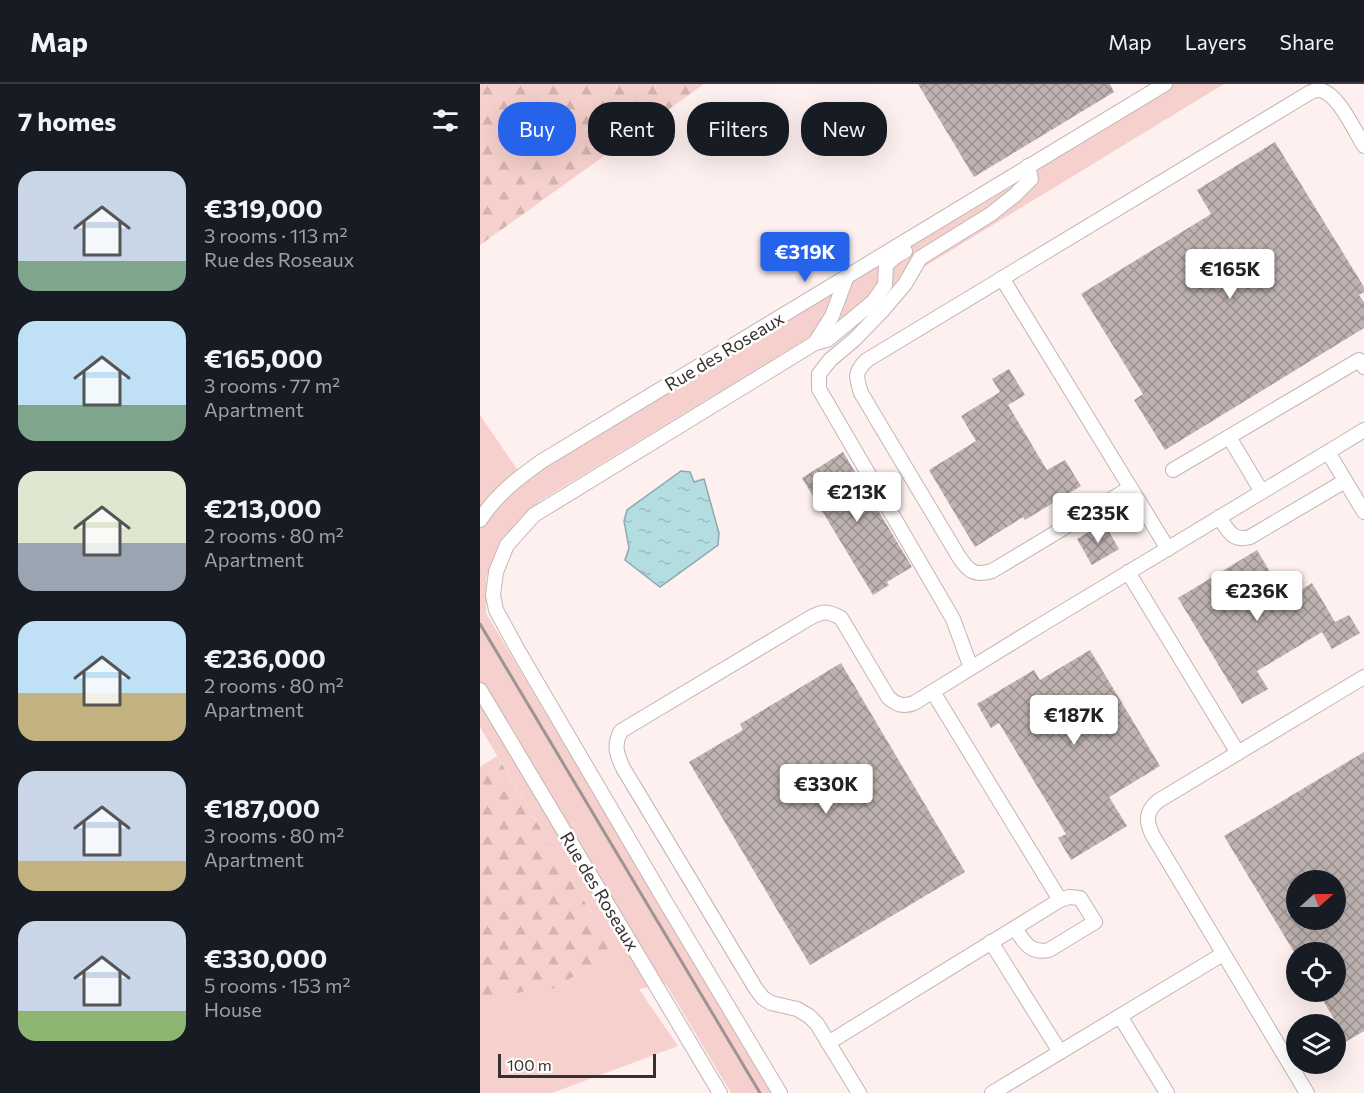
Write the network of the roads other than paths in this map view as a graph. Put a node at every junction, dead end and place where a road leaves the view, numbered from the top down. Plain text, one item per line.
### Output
1 (1165, 84) edge
2 (1364, 146) edge
3 (1028, 166) junction
4 (936, 222) junction
5 (848, 276) junction
6 (1002, 278) junction
7 (815, 343) junction
8 (1364, 367) edge
9 (1364, 430) edge
10 (1229, 437) junction
11 (1328, 452) junction
12 (1173, 470) dead end
13 (1345, 481) junction
14 (1130, 488) junction
15 (1262, 492) junction
16 (1364, 512) edge
17 (1219, 517) junction
18 (480, 520) edge
19 (1168, 549) junction
20 (1128, 572) junction
21 (971, 668) junction
22 (1364, 677) edge
23 (480, 690) edge
24 (933, 692) junction
25 (1238, 753) junction
26 (1059, 900) junction
27 (1015, 928) junction
28 (991, 942) junction
29 (1223, 954) junction
30 (1120, 1016) junction
31 (828, 1043) junction
32 (1060, 1052) junction
33 (720, 1093) edge
34 (780, 1093) edge
35 (859, 1093) edge
36 (992, 1093) edge
37 (1167, 1093) edge
38 (1307, 1093) edge

1 - 3 street, Rue des Roseaux
2 - 6 street
3 - 4 street, Rue des Roseaux
3 - 21 street
4 - 5 street, Rue des Roseaux
4 - 7 street
5 - 7 street
5 - 18 street, Rue des Roseaux
6 - 14 street
6 - 14 street
7 - 34 street
8 - 10 street
9 - 11 street
10 - 12 street
10 - 15 street
11 - 13 street
11 - 15 street
13 - 16 street
13 - 17 street
14 - 19 street
15 - 17 street
17 - 19 street
19 - 20 street
20 - 21 street
20 - 25 street
21 - 24 street
22 - 25 street
23 - 33 street, Rue des Roseaux
24 - 26 street
24 - 31 street
25 - 29 street
26 - 27 street
26 - 27 street
27 - 28 street
28 - 31 street
28 - 32 street
29 - 30 street
29 - 38 street
30 - 32 street
30 - 37 street
31 - 35 street
32 - 36 street

